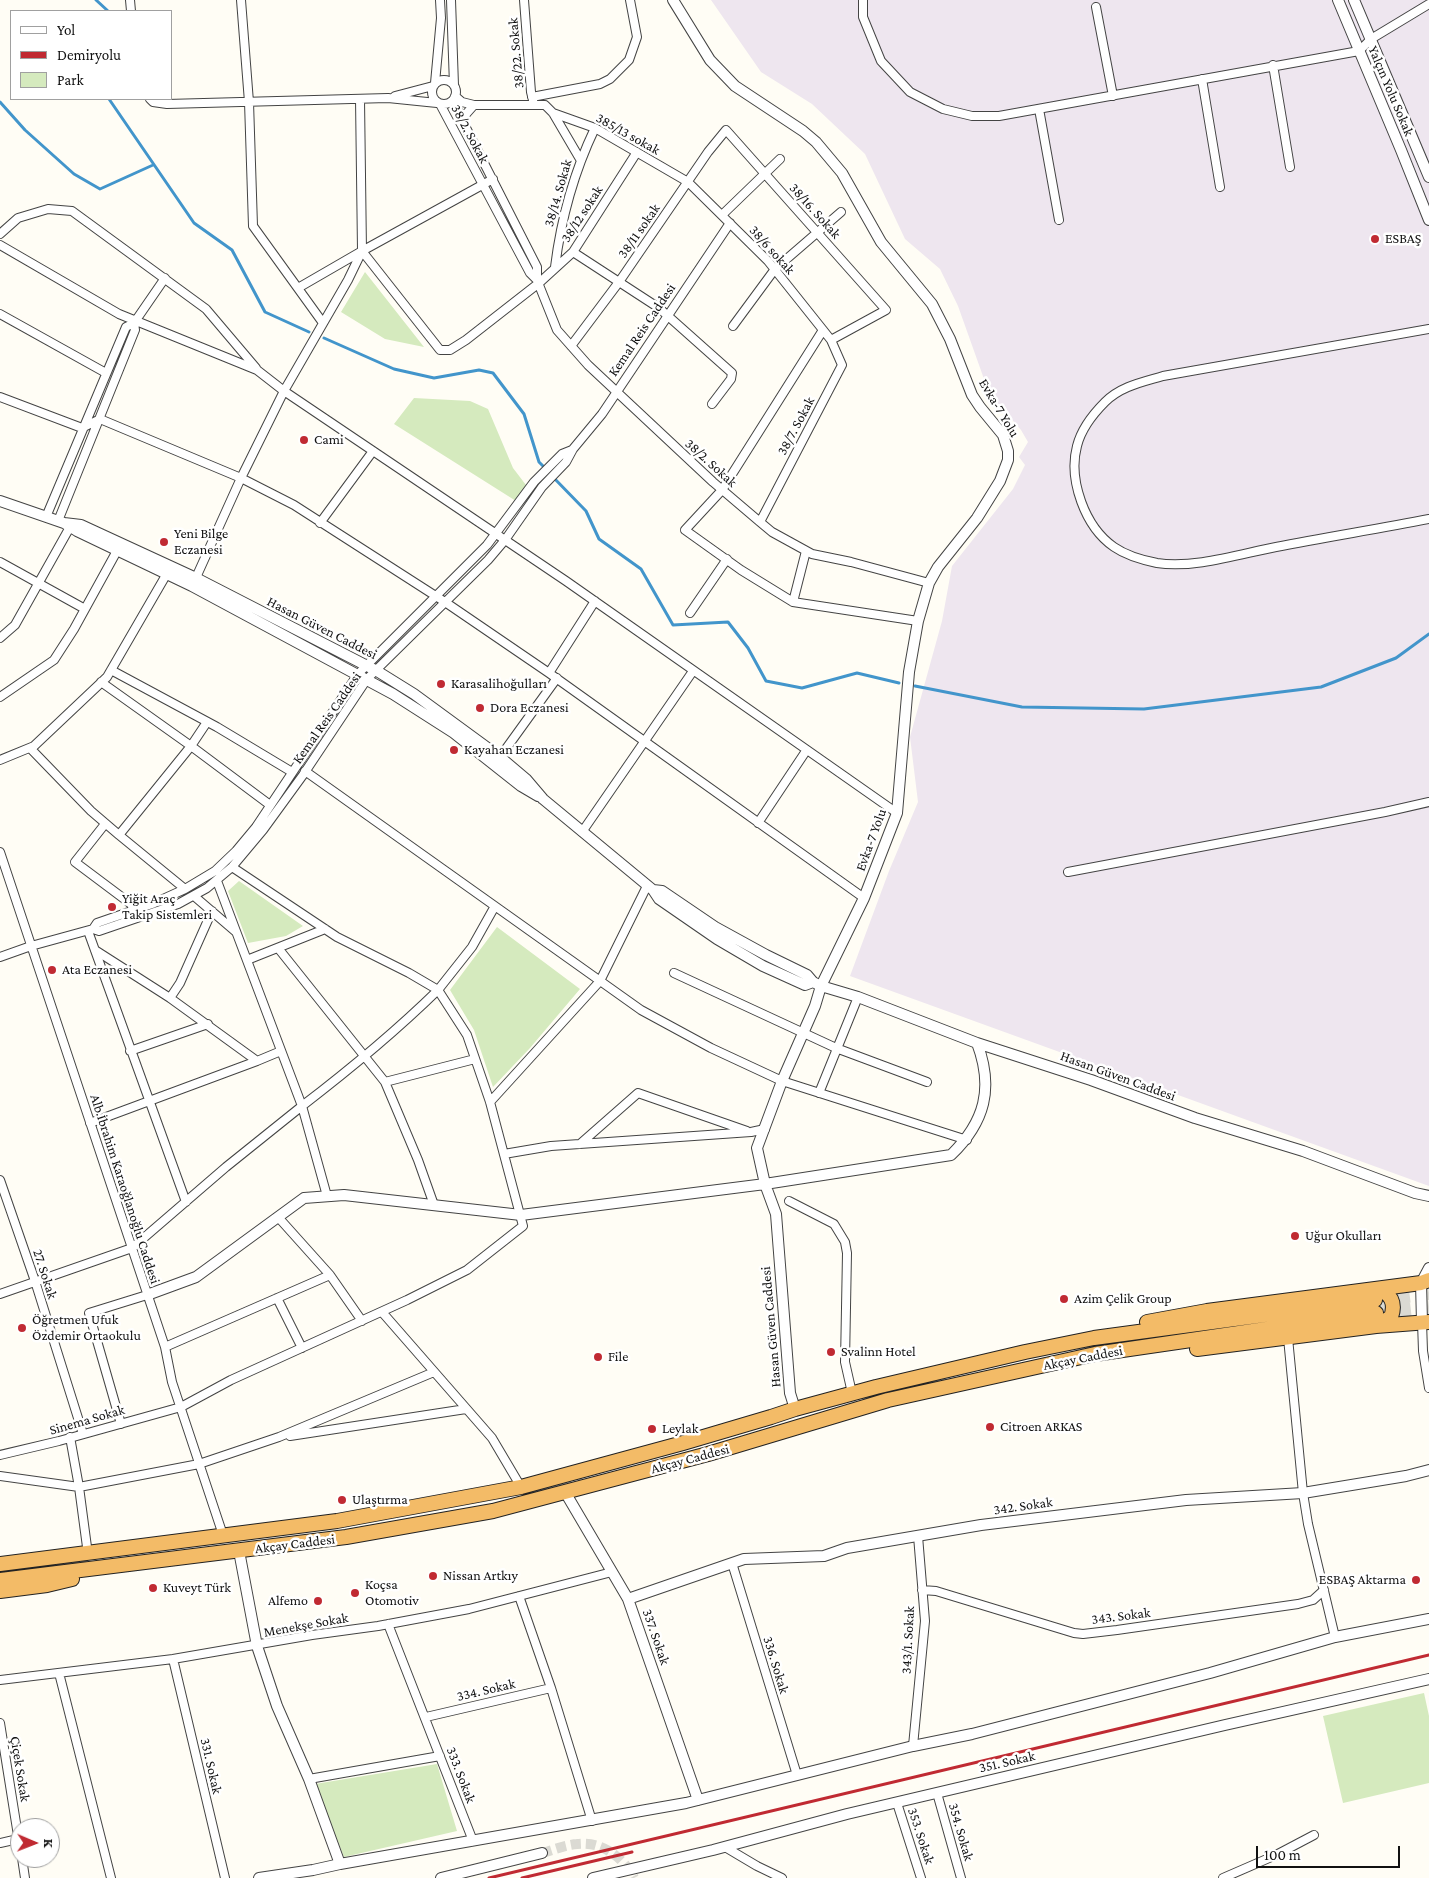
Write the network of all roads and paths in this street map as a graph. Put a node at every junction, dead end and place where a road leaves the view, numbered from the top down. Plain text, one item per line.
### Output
1 (242, 0) edge
2 (440, 0) edge
3 (451, 0) edge
4 (524, 0) edge
5 (630, 0) edge
6 (673, 0) edge
7 (863, 0) edge
8 (1338, 0) edge
9 (1354, 0) edge
10 (1429, 4) edge
11 (1096, 7) dead end
12 (1370, 39) junction
13 (1359, 51) junction
14 (1273, 65) junction
15 (1202, 79) junction
16 (434, 85) junction
17 (454, 85) junction
18 (1113, 96) junction
19 (388, 98) junction
20 (455, 98) junction
21 (360, 99) junction
22 (151, 100) edge
23 (533, 100) junction
24 (248, 102) junction
25 (439, 103) junction
26 (474, 105) junction
27 (1039, 109) junction
28 (553, 113) junction
29 (463, 122) junction
30 (594, 128) junction
31 (726, 130) joint
32 (637, 152) junction
33 (780, 159) dead end
34 (580, 160) junction
35 (1290, 167) dead end
36 (765, 174) junction
37 (1429, 177) edge
38 (493, 179) junction
39 (688, 182) junction
40 (483, 185) junction
41 (1220, 187) dead end
42 (841, 212) dead end
43 (722, 215) junction
44 (1059, 220) dead end
45 (1429, 220) edge
46 (730, 223) junction
47 (818, 233) junction
48 (0, 234) edge
49 (0, 245) edge
50 (362, 251) junction
51 (573, 252) junction
52 (555, 267) junction
53 (775, 269) junction
54 (165, 278) junction
55 (538, 281) junction
56 (619, 282) junction
57 (298, 288) junction
58 (0, 314) edge
59 (668, 316) junction
60 (135, 322) junction
61 (323, 323) junction
62 (733, 326) dead end
63 (823, 330) junction
64 (1429, 330) edge
65 (831, 340) junction
66 (572, 346) junction
67 (257, 370) junction
68 (106, 373) junction
69 (284, 391) junction
70 (616, 391) junction
71 (0, 397) edge
72 (712, 404) dead end
73 (100, 420) junction
74 (82, 428) junction
75 (373, 451) junction
76 (554, 468) junction
77 (241, 478) junction
78 (722, 490) junction
79 (0, 501) edge
80 (46, 517) junction
81 (1429, 519) edge
82 (320, 522) junction
83 (760, 522) junction
84 (64, 524) junction
85 (496, 534) junction
86 (505, 540) junction
87 (118, 549) junction
88 (806, 551) junction
89 (726, 560) junction
90 (0, 562) edge
91 (169, 570) junction
92 (194, 582) junction
93 (929, 583) junction
94 (39, 584) junction
95 (436, 596) junction
96 (445, 602) junction
97 (595, 602) junction
98 (793, 602) junction
99 (85, 609) junction
100 (690, 613) dead end
101 (918, 621) junction
102 (0, 638) edge
103 (366, 666) junction
104 (111, 670) junction
105 (377, 671) junction
106 (693, 671) junction
107 (549, 673) junction
108 (358, 674) junction
109 (557, 678) junction
110 (368, 679) junction
111 (101, 682) junction
112 (0, 698) edge
113 (206, 722) junction
114 (646, 742) junction
115 (191, 746) junction
116 (30, 748) junction
117 (806, 751) junction
118 (500, 757) junction
119 (0, 760) edge
120 (305, 771) junction
121 (292, 772) junction
122 (543, 799) junction
123 (1429, 802) edge
124 (270, 805) junction
125 (896, 813) junction
126 (758, 823) junction
127 (105, 824) junction
128 (582, 832) junction
129 (119, 835) junction
130 (0, 852) edge
131 (232, 867) junction
132 (1068, 872) dead end
133 (217, 880) junction
134 (650, 888) junction
135 (185, 889) junction
136 (194, 896) junction
137 (864, 898) junction
138 (495, 906) junction
139 (134, 911) junction
140 (212, 911) junction
141 (325, 929) junction
142 (90, 930) junction
143 (237, 932) junction
144 (31, 946) junction
145 (278, 948) junction
146 (95, 950) junction
147 (0, 957) edge
148 (247, 960) junction
149 (674, 973) dead end
150 (600, 981) junction
151 (817, 984) junction
152 (438, 990) junction
153 (858, 996) junction
154 (170, 998) junction
155 (208, 1024) junction
156 (802, 1034) junction
157 (977, 1043) junction
158 (836, 1048) junction
159 (130, 1051) junction
160 (281, 1051) junction
161 (366, 1056) junction
162 (475, 1059) junction
163 (257, 1061) junction
164 (782, 1081) junction
165 (386, 1082) junction
166 (928, 1082) dead end
167 (819, 1093) junction
168 (150, 1101) junction
169 (490, 1102) junction
170 (302, 1106) junction
171 (90, 1123) junction
172 (765, 1128) junction
173 (751, 1132) junction
174 (967, 1140) junction
175 (580, 1144) junction
176 (504, 1154) junction
177 (0, 1180) edge
178 (766, 1184) junction
179 (1415, 1192) junction
180 (327, 1196) junction
181 (1429, 1196) edge
182 (1429, 1201) edge
183 (186, 1202) junction
184 (789, 1202) dead end
185 (434, 1205) junction
186 (521, 1215) junction
187 (278, 1217) junction
188 (132, 1248) junction
189 (1429, 1268) edge
190 (330, 1275) junction
191 (1425, 1281) edge
192 (35, 1282) junction
193 (0, 1294) edge
194 (147, 1295) junction
195 (277, 1298) junction
196 (1376, 1307) junction
197 (382, 1312) junction
198 (362, 1321) junction
199 (1425, 1322) edge
200 (1288, 1338) junction
201 (164, 1347) junction
202 (302, 1348) junction
203 (1095, 1354) junction
204 (434, 1372) junction
205 (1429, 1388) edge
206 (852, 1393) junction
207 (181, 1407) junction
208 (466, 1409) junction
209 (795, 1409) junction
210 (120, 1424) junction
211 (83, 1434) junction
212 (70, 1437) junction
213 (279, 1437) junction
214 (0, 1455) edge
215 (199, 1464) junction
216 (1429, 1470) edge
217 (0, 1476) edge
218 (79, 1487) junction
219 (521, 1487) junction
220 (566, 1492) junction
221 (1303, 1493) junction
222 (223, 1536) junction
223 (918, 1536) junction
224 (141, 1545) junction
225 (87, 1547) junction
226 (238, 1551) junction
227 (0, 1556) edge
228 (141, 1563) junction
229 (732, 1563) junction
230 (0, 1564) edge
231 (612, 1572) junction
232 (0, 1580) edge
233 (922, 1590) junction
234 (1324, 1590) junction
235 (0, 1591) edge
236 (519, 1596) junction
237 (628, 1599) junction
238 (1429, 1619) edge
239 (1414, 1623) junction
240 (388, 1624) junction
241 (1429, 1624) edge
242 (1335, 1636) junction
243 (257, 1646) junction
244 (173, 1659) junction
245 (59, 1673) junction
246 (1429, 1679) edge
247 (0, 1680) edge
248 (551, 1688) junction
249 (426, 1717) junction
250 (0, 1723) edge
251 (913, 1746) junction
252 (440, 1756) junction
253 (797, 1775) junction
254 (309, 1779) junction
255 (937, 1793) junction
256 (698, 1800) junction
257 (897, 1802) junction
258 (15, 1818) edge
259 (592, 1821) junction
260 (1314, 1835) dead end
261 (473, 1841) junction
262 (725, 1847) junction
263 (542, 1853) tunnel mouth
264 (340, 1864) junction
265 (313, 1874) edge
266 (295, 1875) edge
267 (284, 1876) edge
268 (111, 1878) edge
269 (225, 1878) edge
270 (259, 1878) edge
271 (441, 1878) edge
272 (593, 1878) edge
273 (782, 1878) edge
274 (921, 1878) edge
275 (962, 1878) edge
276 (1223, 1878) edge

1 - 24 street
2 - 16 street
3 - 17 street, 38/2. Sokak
4 - 23 street, 38/22. Sokak
5 - 23 street
6 - 93 street, Evka-7 Yolu
7 - 27 street
8 - 13 street, Yalçın Yolu Sokak
9 - 12 street, Yalçın Yolu Sokak
10 - 12 street
11 - 18 street
12 - 13 street
12 - 37 street, Yalçın Yolu Sokak
13 - 14 street
13 - 45 street, Yalçın Yolu Sokak
14 - 15 street
14 - 35 street
15 - 18 street
15 - 41 street
16 - 17 street
16 - 19 street
16 - 25 street
17 - 20 street
18 - 27 street
19 - 21 street
19 - 25 street
20 - 25 street
20 - 26 street
20 - 29 street, 38/2. Sokak
21 - 24 street
21 - 50 street
22 - 24 street
23 - 26 street
23 - 28 street, 385/13 sokak
24 - 57 street
25 - 40 street, 38/2. Sokak
26 - 29 street
27 - 44 street
28 - 30 street, 385/13 sokak
28 - 34 street
29 - 38 street, 38/2. Sokak
30 - 32 street, 385/13 sokak
30 - 34 street, 38/14. Sokak
31 - 36 street, 38/16. Sokak
31 - 39 street, 38/11 sokak
32 - 39 street, 385/13 sokak
32 - 51 street, 38/12 sokak
33 - 36 street
34 - 52 street, 38/14. Sokak
36 - 43 street
36 - 47 street, 38/16. Sokak
38 - 40 street
38 - 55 street, 38/2. Sokak
39 - 43 street, 38/6 sokak
39 - 56 street, 38/11 sokak
40 - 50 street
40 - 55 street, 38/2. Sokak
42 - 47 street
43 - 46 street, 38/6 sokak
46 - 53 street, 38/6 sokak
46 - 59 street, Kemal Reis Caddesi
47 - 53 street
47 - 65 street, 38/16. Sokak
48 - 54 street
49 - 60 street
50 - 55 street, 38/12 sokak
50 - 57 street
50 - 61 street
51 - 52 street, 38/12 sokak
51 - 56 street
52 - 55 street, 38/12 sokak
53 - 62 street
53 - 63 street, 38/6 sokak
54 - 60 street
54 - 67 street
55 - 66 street, 38/2. Sokak
56 - 59 street
56 - 66 street, 38/11 sokak
57 - 61 street
58 - 68 street
59 - 70 street, Kemal Reis Caddesi
59 - 72 street
60 - 67 street
60 - 68 street
60 - 73 street
61 - 69 street
63 - 65 street, 38/6 sokak
63 - 78 street
64 - 81 street
65 - 83 street, 38/7. Sokak
66 - 70 street, 38/2. Sokak
67 - 69 street
68 - 74 street
69 - 75 street
69 - 77 street
70 - 76 street, Kemal Reis Caddesi
70 - 78 street, 38/2. Sokak
71 - 74 street
73 - 74 street
73 - 77 street
73 - 84 street
74 - 80 street
75 - 82 street
75 - 85 street
76 - 85 street, Kemal Reis Caddesi
76 - 86 street, Kemal Reis Caddesi
77 - 82 street
77 - 92 street
78 - 83 street, 38/2. Sokak
78 - 89 street
79 - 80 street, Hasan Güven Caddesi
80 - 84 street, Hasan Güven Caddesi
82 - 95 street
83 - 88 street, 38/2. Sokak
84 - 87 street, Hasan Güven Caddesi
84 - 91 street, Hasan Güven Caddesi
84 - 94 street
85 - 86 street
85 - 95 street, Kemal Reis Caddesi
86 - 96 street, Kemal Reis Caddesi
86 - 97 street
87 - 91 street, Hasan Güven Caddesi
87 - 99 street
88 - 93 street, 38/2. Sokak
88 - 98 street
89 - 98 street
89 - 100 street
90 - 94 street
91 - 92 street, Hasan Güven Caddesi
91 - 104 street
92 - 103 street, Hasan Güven Caddesi
92 - 108 street, Hasan Güven Caddesi
93 - 101 street, Evka-7 Yolu
94 - 99 street
94 - 102 street
95 - 96 street
95 - 103 street, Kemal Reis Caddesi
96 - 105 street, Kemal Reis Caddesi
96 - 107 street
97 - 106 street
97 - 107 street
98 - 101 street
99 - 112 street
101 - 125 street, Evka-7 Yolu
103 - 105 street, Hasan Güven Caddesi
103 - 108 street, Kemal Reis Caddesi
104 - 111 street
104 - 113 street
105 - 110 street, Kemal Reis Caddesi
105 - 118 street, Hasan Güven Caddesi
106 - 114 street
106 - 117 street
107 - 109 street
108 - 110 street, Hasan Güven Caddesi
108 - 121 street, Kemal Reis Caddesi
109 - 114 street
109 - 118 street
110 - 120 street, Kemal Reis Caddesi
110 - 122 street, Hasan Güven Caddesi
111 - 115 street
111 - 116 street
113 - 115 street
113 - 121 street
114 - 126 street
114 - 128 street
115 - 124 street
115 - 129 street
116 - 119 street
116 - 127 street
117 - 125 street
117 - 126 street
118 - 122 street, Hasan Güven Caddesi
120 - 131 street, Kemal Reis Caddesi
120 - 138 street
121 - 124 street, Kemal Reis Caddesi
122 - 128 street, Hasan Güven Caddesi
123 - 132 street
124 - 135 street, Kemal Reis Caddesi
125 - 137 street, Evka-7 Yolu
126 - 137 street
127 - 129 street
127 - 139 street
128 - 134 street, Hasan Güven Caddesi
129 - 135 street
130 - 144 street, Alb.İbrahim Karaoğlanoğlu Caddesi
131 - 133 street, Kemal Reis Caddesi
131 - 141 street
133 - 136 street, Kemal Reis Caddesi
133 - 143 street
134 - 150 street
134 - 151 street, Hasan Güven Caddesi
135 - 139 street, Kemal Reis Caddesi
136 - 140 street
136 - 142 street, Kemal Reis Caddesi
137 - 151 street, Evka-7 Yolu
138 - 150 street
138 - 152 street
139 - 142 street, Kemal Reis Caddesi
140 - 143 street
140 - 154 street
141 - 145 street
141 - 152 street
142 - 144 street, Kemal Reis Caddesi
142 - 146 street
143 - 148 street
144 - 147 street, Kemal Reis Caddesi
144 - 171 street, Alb.İbrahim Karaoğlanoğlu Caddesi
145 - 148 street
145 - 161 street
146 - 154 street
146 - 159 street
148 - 160 street
149 - 156 street
150 - 164 street
150 - 169 street
151 - 153 street, Hasan Güven Caddesi
151 - 156 street, Evka-7 Yolu
152 - 161 street
152 - 162 street
153 - 157 street, Hasan Güven Caddesi
153 - 158 street
154 - 155 street
155 - 159 street
155 - 163 street
156 - 158 street
156 - 164 street, Evka-7 Yolu
157 - 174 street
157 - 179 street, Hasan Güven Caddesi
158 - 166 street
158 - 167 street
159 - 168 street
160 - 163 street
160 - 170 street
161 - 165 street
161 - 170 street
162 - 165 street
162 - 169 street
163 - 168 street
164 - 167 street
164 - 172 street, Hasan Güven Caddesi
165 - 185 street
167 - 174 street
168 - 171 street
168 - 183 street
169 - 176 street
170 - 180 street
170 - 183 street
171 - 188 street, Alb.İbrahim Karaoğlanoğlu Caddesi
172 - 173 street
172 - 178 street, Hasan Güven Caddesi
173 - 175 street
173 - 175 street
174 - 178 street
175 - 176 street
176 - 186 street
177 - 192 street, 27. Sokak
178 - 186 street
178 - 209 street, Hasan Güven Caddesi
179 - 181 street
179 - 182 street
180 - 185 street
180 - 187 street
183 - 188 street
184 - 206 street
185 - 186 street
186 - 197 street, Sinema Sokak
187 - 190 street
187 - 194 street
188 - 192 street
188 - 194 street, Alb.İbrahim Karaoğlanoğlu Caddesi
189 - 191 street
190 - 195 street
190 - 198 street
191 - 196 highway
191 - 199 street
192 - 193 street
192 - 211 street, 27. Sokak
194 - 201 street, Alb.İbrahim Karaoğlanoğlu Caddesi
194 - 210 street
195 - 201 street
195 - 202 street
196 - 199 highway
196 - 200 highway
196 - 203 highway, Akçay Caddesi
196 - 206 highway, Akçay Caddesi
197 - 198 street, Sinema Sokak
197 - 204 street
198 - 202 street, Sinema Sokak
199 - 205 street
200 - 203 highway
200 - 221 street
201 - 207 street, Alb.İbrahim Karaoğlanoğlu Caddesi
202 - 207 street, Sinema Sokak
203 - 220 highway, Akçay Caddesi
204 - 208 street
204 - 213 street
206 - 209 highway, Akçay Caddesi
207 - 210 street, Sinema Sokak
207 - 215 street, Alb.İbrahim Karaoğlanoğlu Caddesi
208 - 213 street
208 - 219 street
209 - 219 highway, Akçay Caddesi
210 - 211 street, Sinema Sokak
211 - 212 street, Sinema Sokak
212 - 214 street, Sinema Sokak
212 - 218 street
213 - 215 street
215 - 218 street
215 - 222 street, Alb.İbrahim Karaoğlanoğlu Caddesi
216 - 221 street, 342. Sokak
217 - 218 street
218 - 225 street
219 - 222 highway, Akçay Caddesi
220 - 226 highway, Akçay Caddesi
220 - 231 street, 337. Sokak
221 - 223 street, 342. Sokak
221 - 234 street
222 - 224 highway, Akçay Caddesi
223 - 229 street, 342. Sokak
223 - 233 street, 343/1. Sokak
224 - 225 highway
224 - 230 highway, Akçay Caddesi
225 - 227 highway
226 - 228 highway, Akçay Caddesi
226 - 243 street
228 - 232 highway, Akçay Caddesi
228 - 235 highway
229 - 237 street, 342. Sokak
229 - 253 street, 336. Sokak
231 - 236 street, Menekşe Sokak
231 - 237 street, 337. Sokak
233 - 234 street, 343. Sokak
233 - 251 street, 343/1. Sokak
234 - 242 street
236 - 240 street, Menekşe Sokak
236 - 248 street
237 - 256 street, 337. Sokak
238 - 239 street
239 - 241 street
239 - 242 street
240 - 243 street, Menekşe Sokak
240 - 249 street, 333. Sokak
242 - 251 street
243 - 244 street, Menekşe Sokak
243 - 254 street
244 - 245 street, Menekşe Sokak
244 - 269 street, 331. Sokak
245 - 247 street, Menekşe Sokak
245 - 268 street
246 - 255 street, 351. Sokak
248 - 249 street, 334. Sokak
248 - 259 street
249 - 252 street, 333. Sokak
250 - 258 street, Çiçek Sokak
251 - 253 street
252 - 254 street
252 - 261 street, 333. Sokak
253 - 256 street
254 - 264 street
255 - 257 street, 351. Sokak
255 - 275 street, 354. Sokak
256 - 259 street
257 - 262 street, 351. Sokak
257 - 274 street, 353. Sokak
259 - 261 street
260 - 276 street
261 - 264 street
262 - 272 street, 351. Sokak
262 - 273 street
263 - 271 street
264 - 265 street
265 - 266 street
266 - 267 street
267 - 270 street

